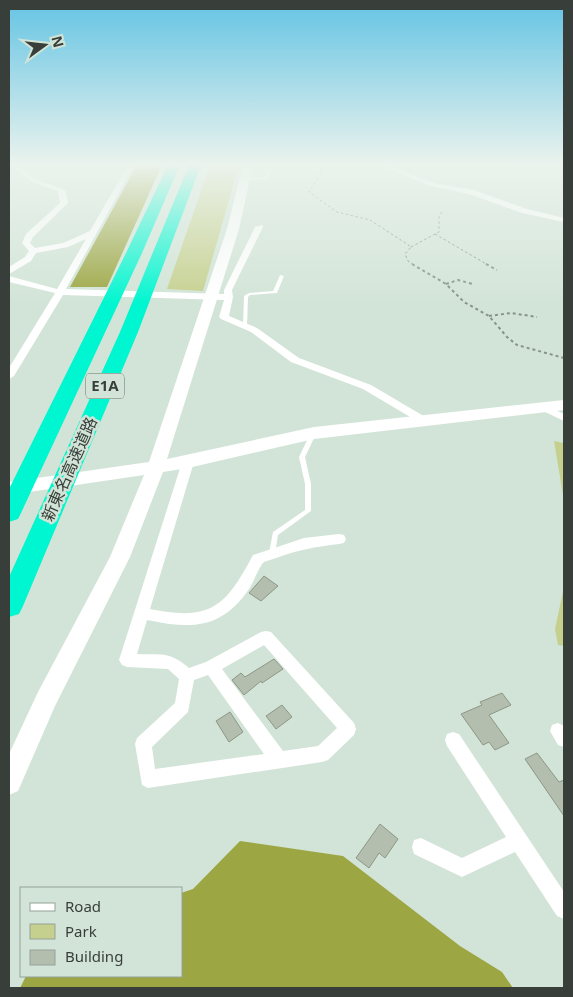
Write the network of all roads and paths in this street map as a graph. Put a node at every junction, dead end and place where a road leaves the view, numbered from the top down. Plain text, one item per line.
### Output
1 (55, 212) edge
2 (105, 212) edge
3 (153, 212) edge
4 (177, 212) edge
5 (237, 212) edge
6 (336, 212) edge
7 (442, 212) edge
8 (527, 212) edge
9 (564, 220) edge
10 (258, 227) dead end
11 (94, 232) junction
12 (435, 234) junction
13 (410, 246) junction
14 (34, 251) junction
15 (497, 270) dead end
16 (9, 271) edge
17 (282, 276) dead end
18 (9, 280) edge
19 (446, 284) junction
20 (473, 284) dead end
21 (60, 292) junction
22 (214, 297) junction
23 (489, 316) junction
24 (537, 317) dead end
25 (246, 326) junction
26 (564, 358) edge
27 (9, 376) edge
28 (564, 405) edge
29 (545, 408) junction
30 (564, 418) edge
31 (426, 421) junction
32 (314, 433) junction
33 (188, 462) junction
34 (156, 467) junction
35 (9, 488) edge
36 (9, 513) edge
37 (339, 539) dead end
38 (272, 552) junction
39 (9, 606) edge
40 (141, 614) junction
41 (211, 668) junction
42 (187, 676) junction
43 (453, 740) dead end
44 (279, 760) junction
45 (9, 782) edge
46 (519, 840) junction
47 (421, 847) dead end
48 (564, 909) edge

1 - 14 street
2 - 11 street
3 - 36 highway, 新東名高速道路 / E1A
4 - 39 highway, 新東名高速道路 / E1A
5 - 22 street
6 - 13 path
7 - 12 path
8 - 9 street
10 - 22 street
11 - 14 street
11 - 21 street
12 - 13 path
12 - 15 path
13 - 19 path
14 - 16 street
17 - 25 lane
18 - 21 street
19 - 20 path
19 - 23 path
21 - 22 street
21 - 27 street
22 - 25 street
22 - 34 street
23 - 24 path
23 - 26 path
25 - 31 street
28 - 29 street
29 - 30 street
29 - 31 street
31 - 32 street
32 - 33 street
32 - 38 lane
33 - 34 street
33 - 40 street
34 - 35 street
34 - 45 street
37 - 38 street
38 - 40 street
40 - 42 street
41 - 42 street
41 - 44 street
41 - 44 street
42 - 44 street
43 - 46 street
46 - 47 street
46 - 48 street

